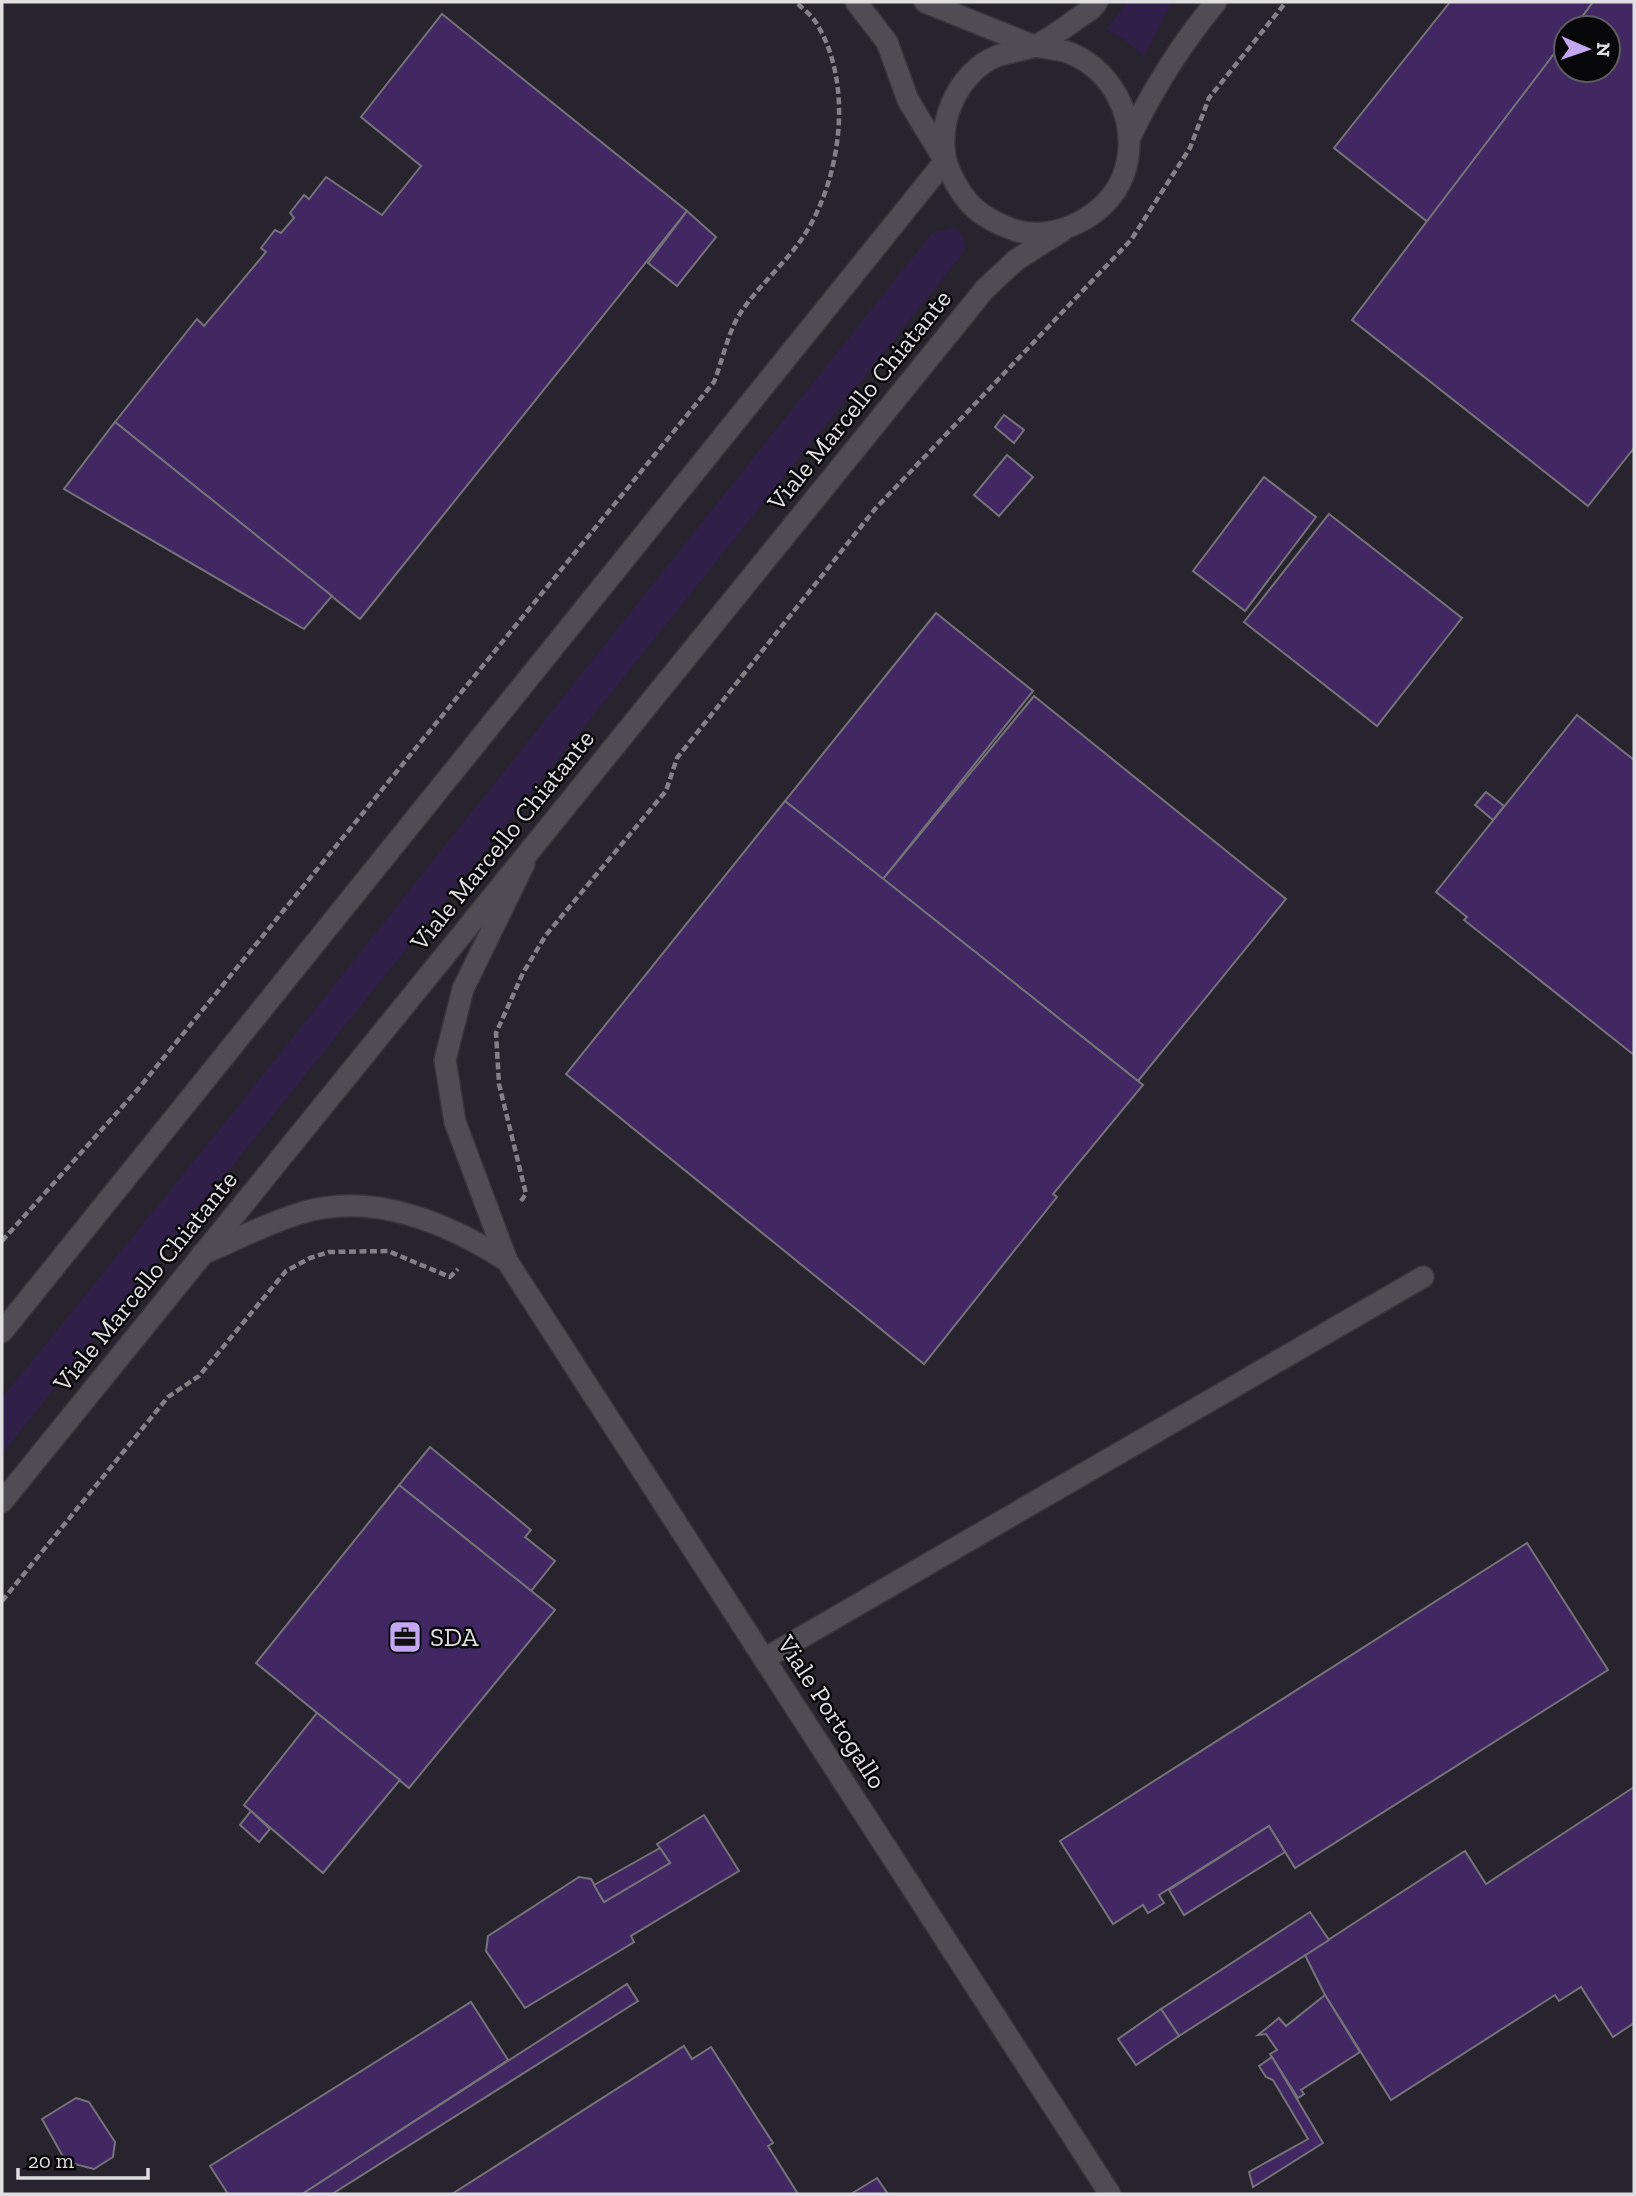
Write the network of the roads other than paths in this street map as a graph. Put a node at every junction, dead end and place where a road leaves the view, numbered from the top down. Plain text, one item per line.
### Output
1 (856, 2) edge
2 (925, 2) edge
3 (1097, 2) edge
4 (1216, 2) edge
5 (1034, 46) junction
6 (1130, 137) junction
7 (945, 161) junction
8 (1062, 231) junction
9 (533, 846) junction
10 (488, 1237) junction
11 (202, 1254) junction
12 (1423, 1277) dead end
13 (36, 1289) junction
14 (2, 1316) edge
15 (2, 1332) edge
16 (2, 1502) edge
17 (764, 1659) junction
18 (1110, 2194) edge

1 - 7 street
2 - 5 street
3 - 5 street, Viale Marcello Chiatante
4 - 6 street, Viale Marcello Chiatante
5 - 6 street, Viale Marcello Chiatante
5 - 7 street, Viale Marcello Chiatante
6 - 8 street, Viale Marcello Chiatante
7 - 8 street, Viale Marcello Chiatante
7 - 13 street
8 - 9 street, Viale Marcello Chiatante
9 - 10 street
9 - 11 street, Viale Marcello Chiatante
10 - 11 street, Viale Portogallo
10 - 17 street, Viale Portogallo
11 - 16 street, Viale Marcello Chiatante
12 - 17 street
13 - 14 street
13 - 15 street
17 - 18 street, Viale Portogallo

